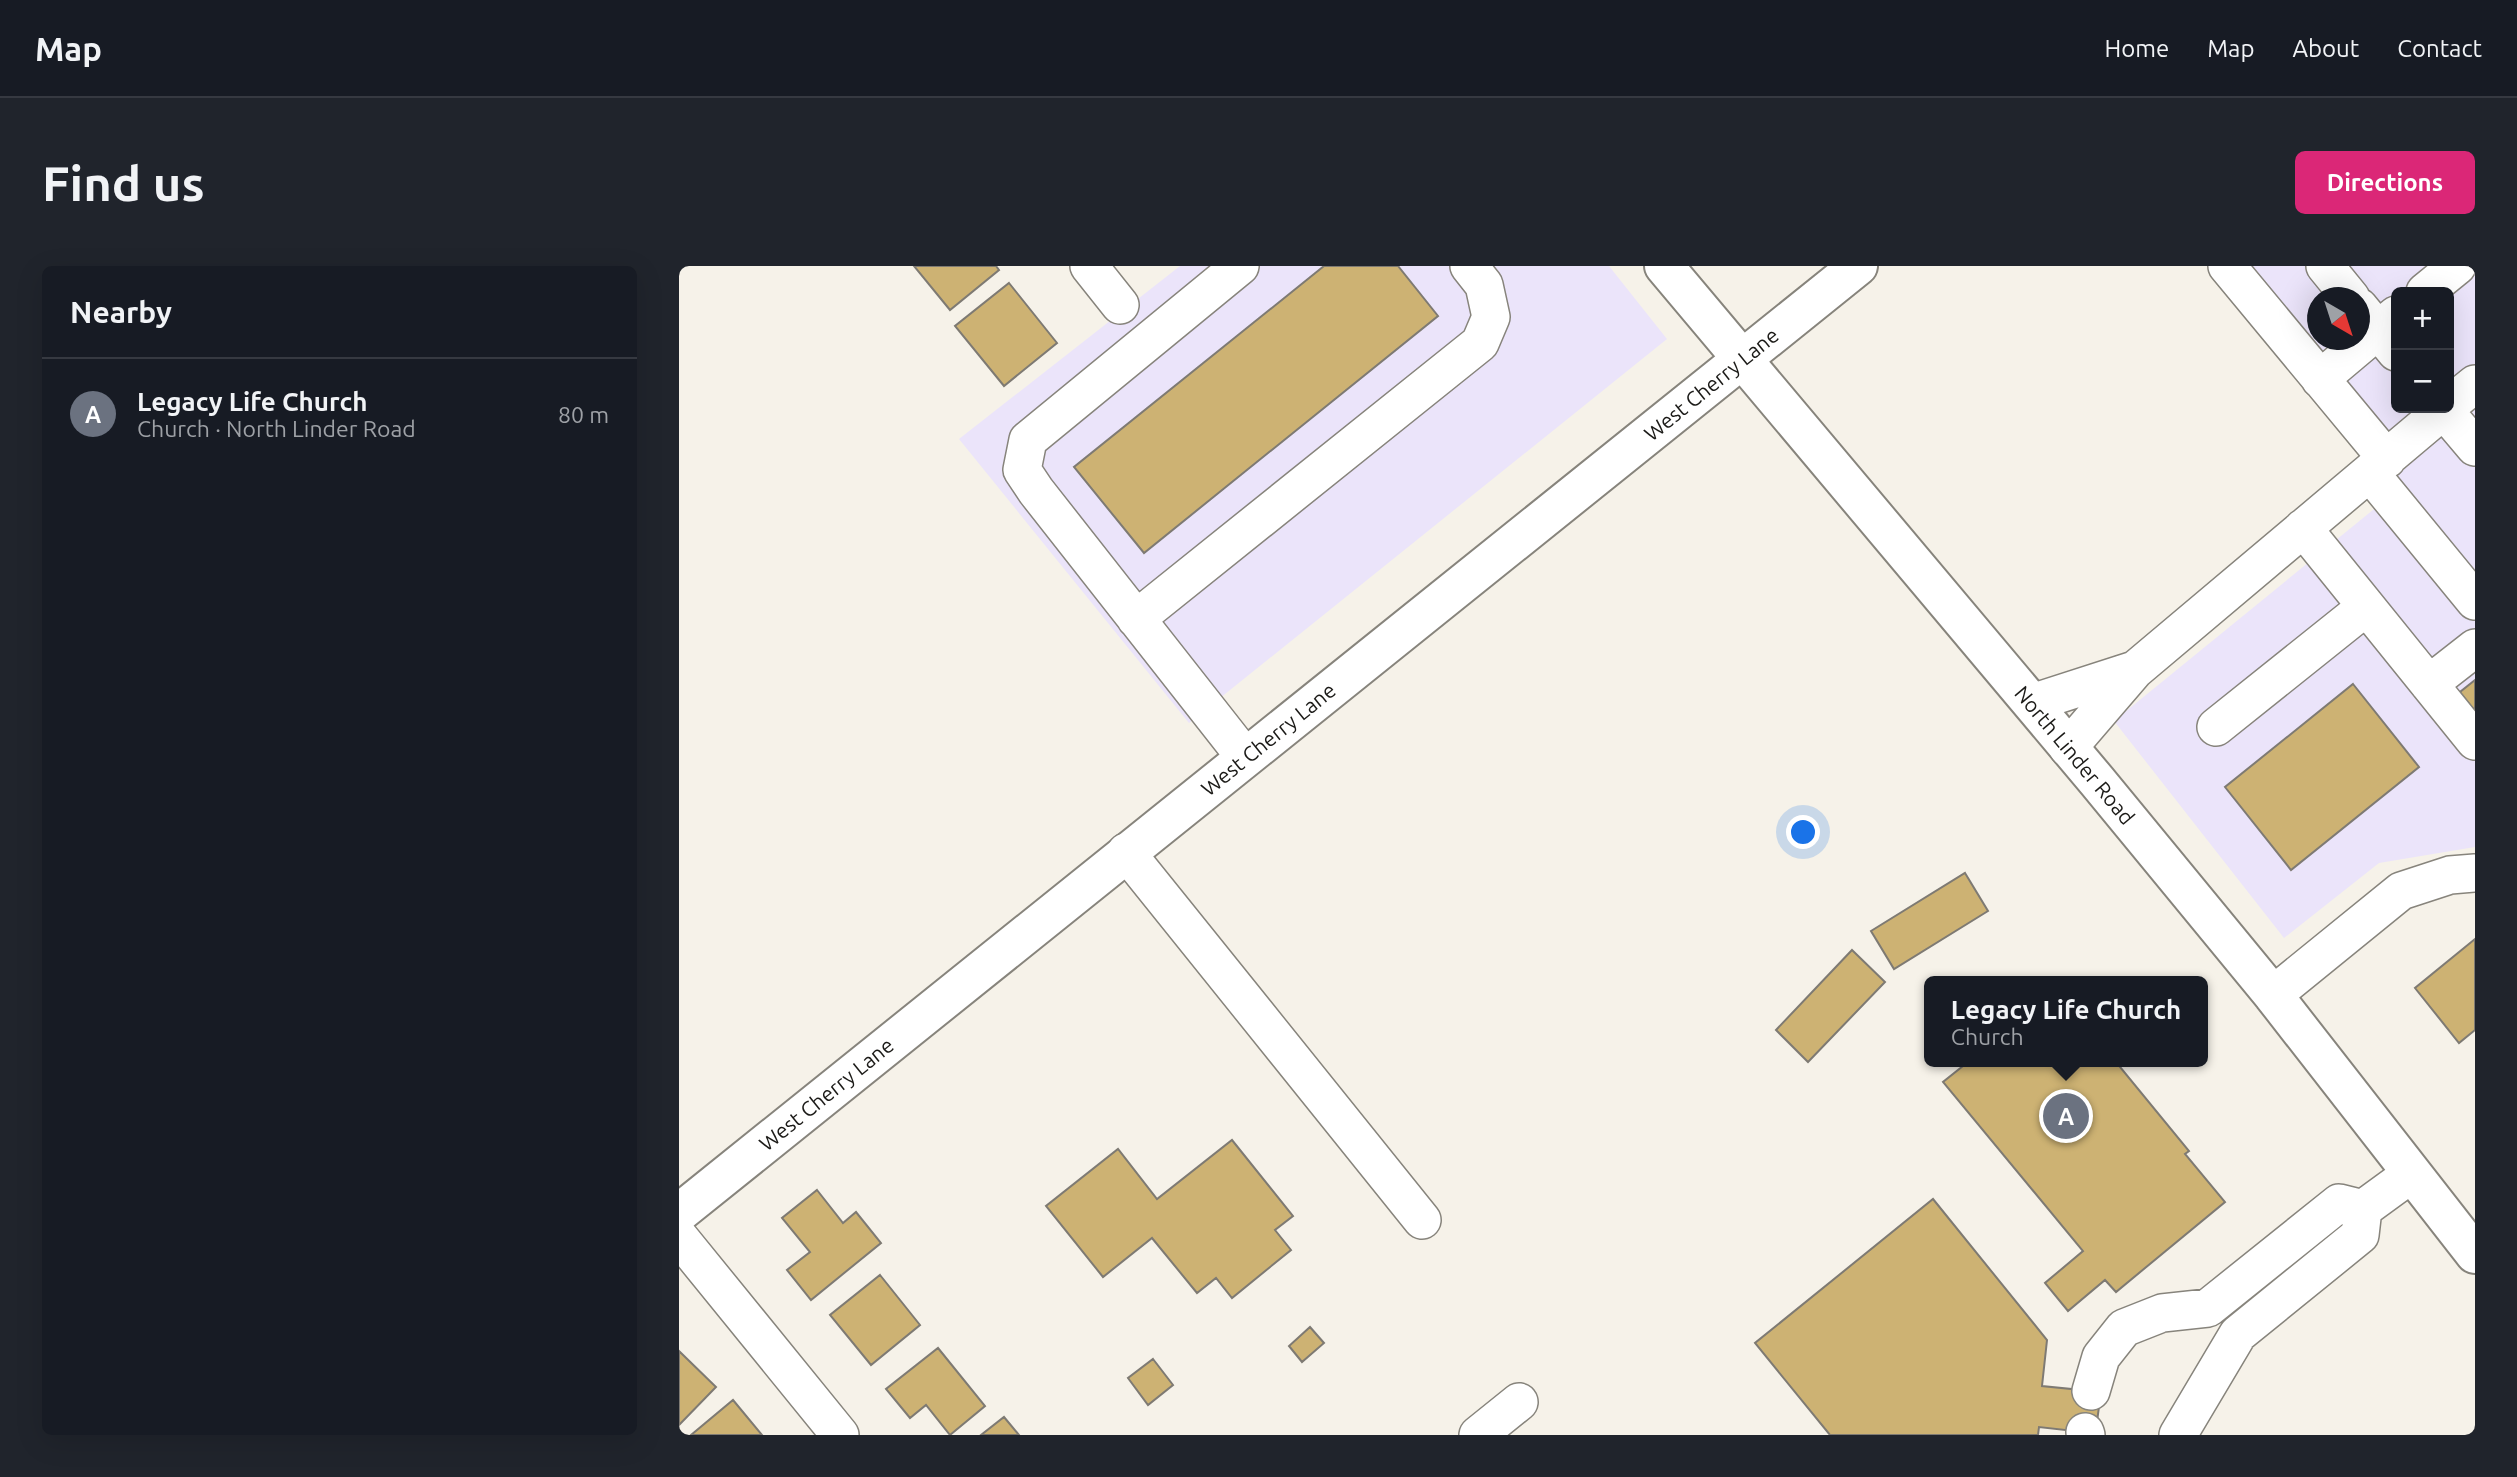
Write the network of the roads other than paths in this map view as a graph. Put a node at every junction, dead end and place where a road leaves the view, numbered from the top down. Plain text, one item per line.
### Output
1 (1089, 266) edge
2 (1240, 266) edge
3 (1469, 266) edge
4 (1664, 266) edge
5 (1858, 266) edge
6 (2227, 266) edge
7 (2325, 266) edge
8 (2457, 266) edge
9 (2342, 287) edge
10 (2431, 287) edge
11 (1120, 305) dead end
12 (2383, 326) edge
13 (1744, 358) junction
14 (2320, 379) junction
15 (2475, 384) edge
16 (2454, 400) edge
17 (2438, 413) edge
18 (2450, 413) edge
19 (2475, 447) edge
20 (2378, 466) junction
21 (2303, 528) junction
22 (2475, 601) edge
23 (2366, 607) junction
24 (1136, 619) junction
25 (2475, 648) edge
26 (2135, 670) junction
27 (2429, 684) junction
28 (2032, 704) junction
29 (2216, 727) dead end
30 (2475, 741) edge
31 (2068, 748) junction
32 (1245, 757) junction
33 (1126, 852) junction
34 (2475, 873) edge
35 (2273, 995) junction
36 (2411, 1174) junction
37 (2363, 1209) junction
38 (679, 1213) edge
39 (1422, 1220) dead end
40 (679, 1237) edge
41 (2475, 1254) edge
42 (2091, 1391) dead end
43 (1519, 1402) dead end
44 (840, 1435) edge
45 (1478, 1435) edge
46 (2178, 1435) edge

1 - 11 street
2 - 24 street
3 - 24 street
4 - 13 main road, North Linder Road
5 - 13 main road, West Cherry Lane
6 - 14 street
7 - 9 street
8 - 10 street
12 - 14 street
13 - 28 main road, North Linder Road
13 - 32 main road, West Cherry Lane
14 - 20 street
15 - 16 street
17 - 20 street
18 - 19 street
20 - 21 street
20 - 22 street
21 - 23 street
21 - 26 street
23 - 27 street
23 - 29 street
24 - 32 street
25 - 27 street
26 - 28 street
26 - 31 street
27 - 30 street
28 - 31 main road, North Linder Road
31 - 35 main road, North Linder Road
32 - 33 main road, West Cherry Lane
33 - 38 main road, West Cherry Lane
33 - 39 street
34 - 35 street
35 - 36 main road, North Linder Road
36 - 37 street
36 - 41 main road, North Linder Road
37 - 42 street
37 - 46 street
40 - 44 street
43 - 45 street

